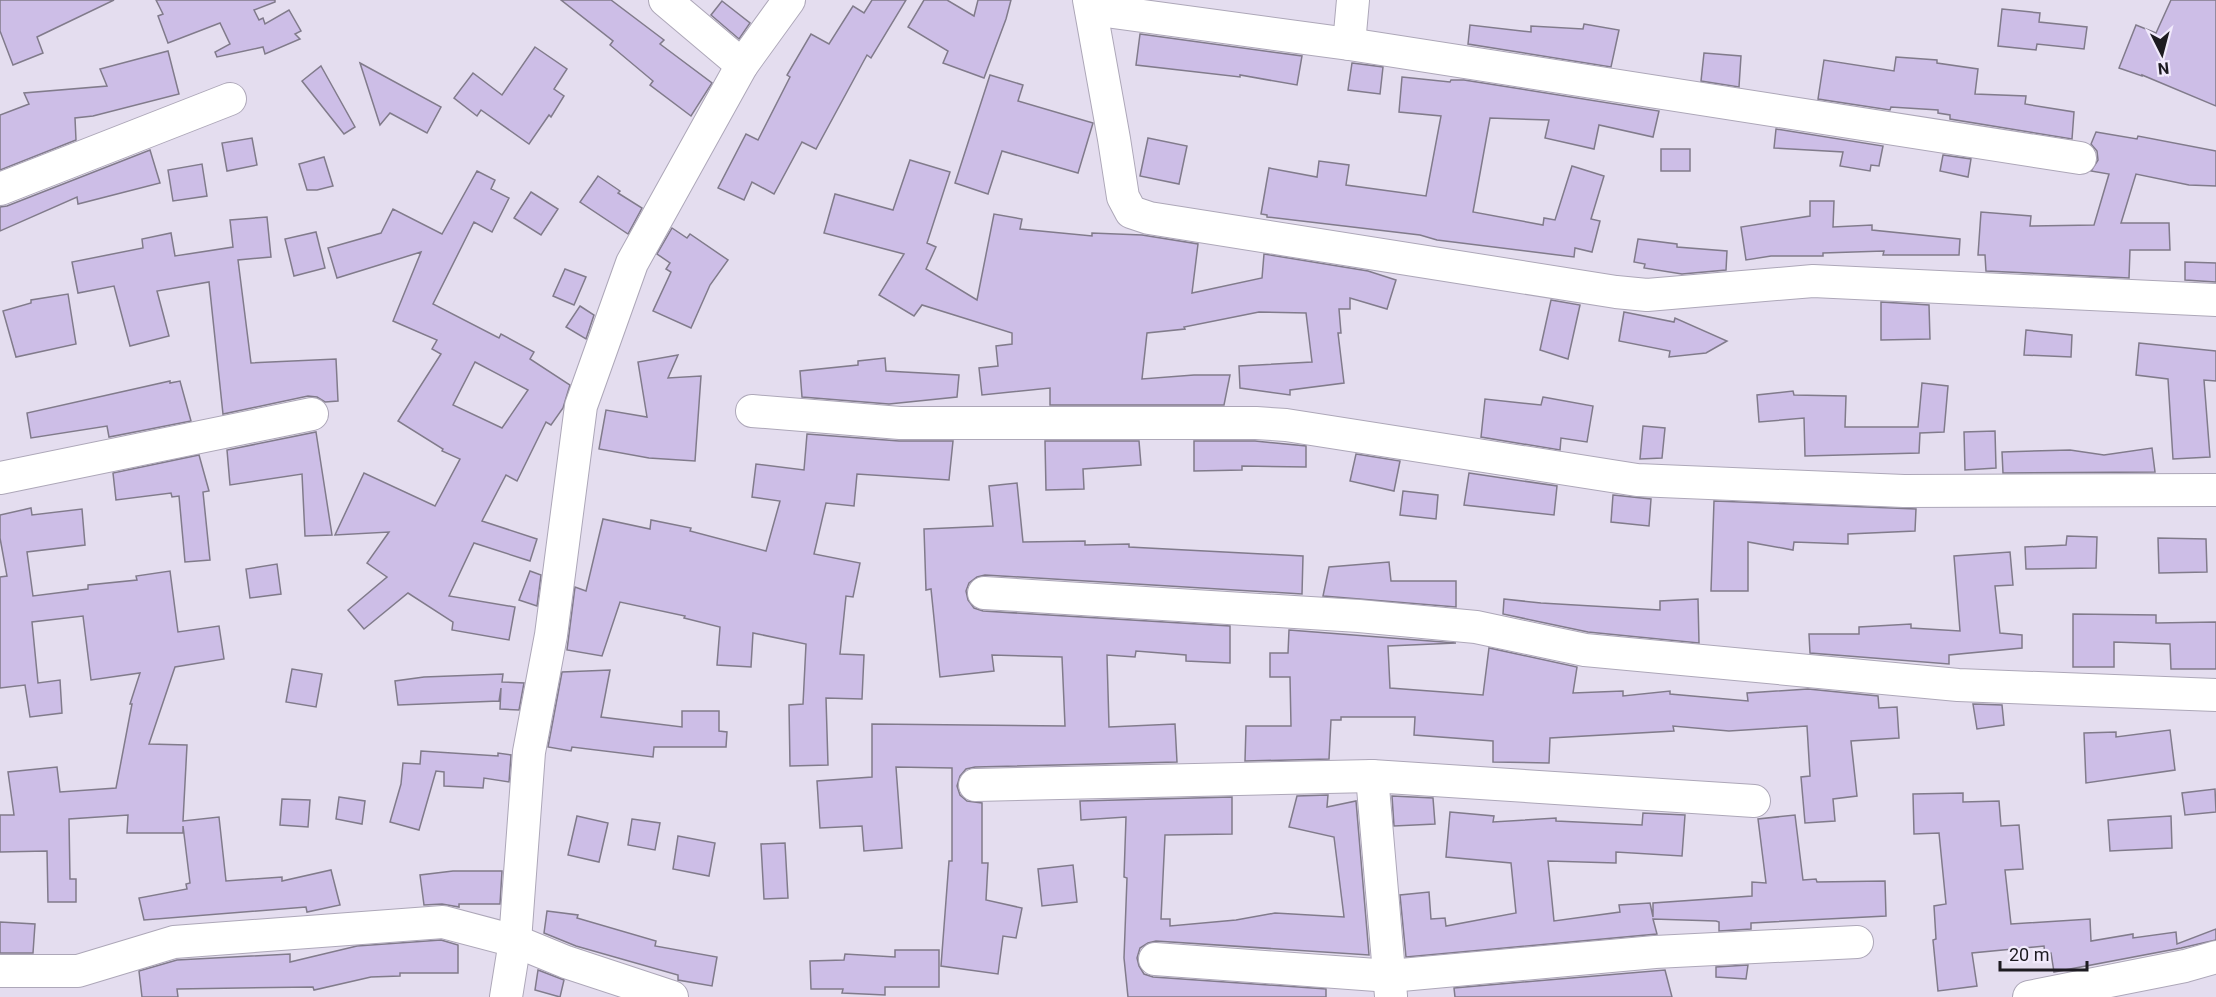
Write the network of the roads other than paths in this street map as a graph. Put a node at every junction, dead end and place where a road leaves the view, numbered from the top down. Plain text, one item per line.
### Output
1 (665, 0) edge
2 (789, 0) edge
3 (1353, 0) edge
4 (1090, 5) edge
5 (1349, 44) junction
6 (742, 65) junction
7 (230, 99) dead end
8 (2080, 158) dead end
9 (0, 189) edge
10 (2216, 300) edge
11 (752, 411) dead end
12 (312, 414) dead end
13 (0, 478) edge
14 (2216, 490) edge
15 (984, 593) dead end
16 (2216, 695) edge
17 (1372, 776) junction
18 (975, 785) dead end
19 (1754, 801) dead end
20 (515, 941) junction
21 (1857, 942) dead end
22 (2216, 957) edge
23 (1155, 959) dead end
24 (0, 971) edge
25 (1391, 986) edge
26 (506, 997) edge
27 (672, 997) edge
28 (2029, 997) edge

1 - 6 street
2 - 6 street
3 - 5 street
4 - 5 street
4 - 10 street
5 - 8 street
6 - 20 street
7 - 9 street
11 - 14 street
12 - 13 street
15 - 16 street
17 - 18 street
17 - 19 street
17 - 25 street
20 - 24 street
20 - 26 street
20 - 27 street
21 - 25 street
22 - 28 street
23 - 25 street

